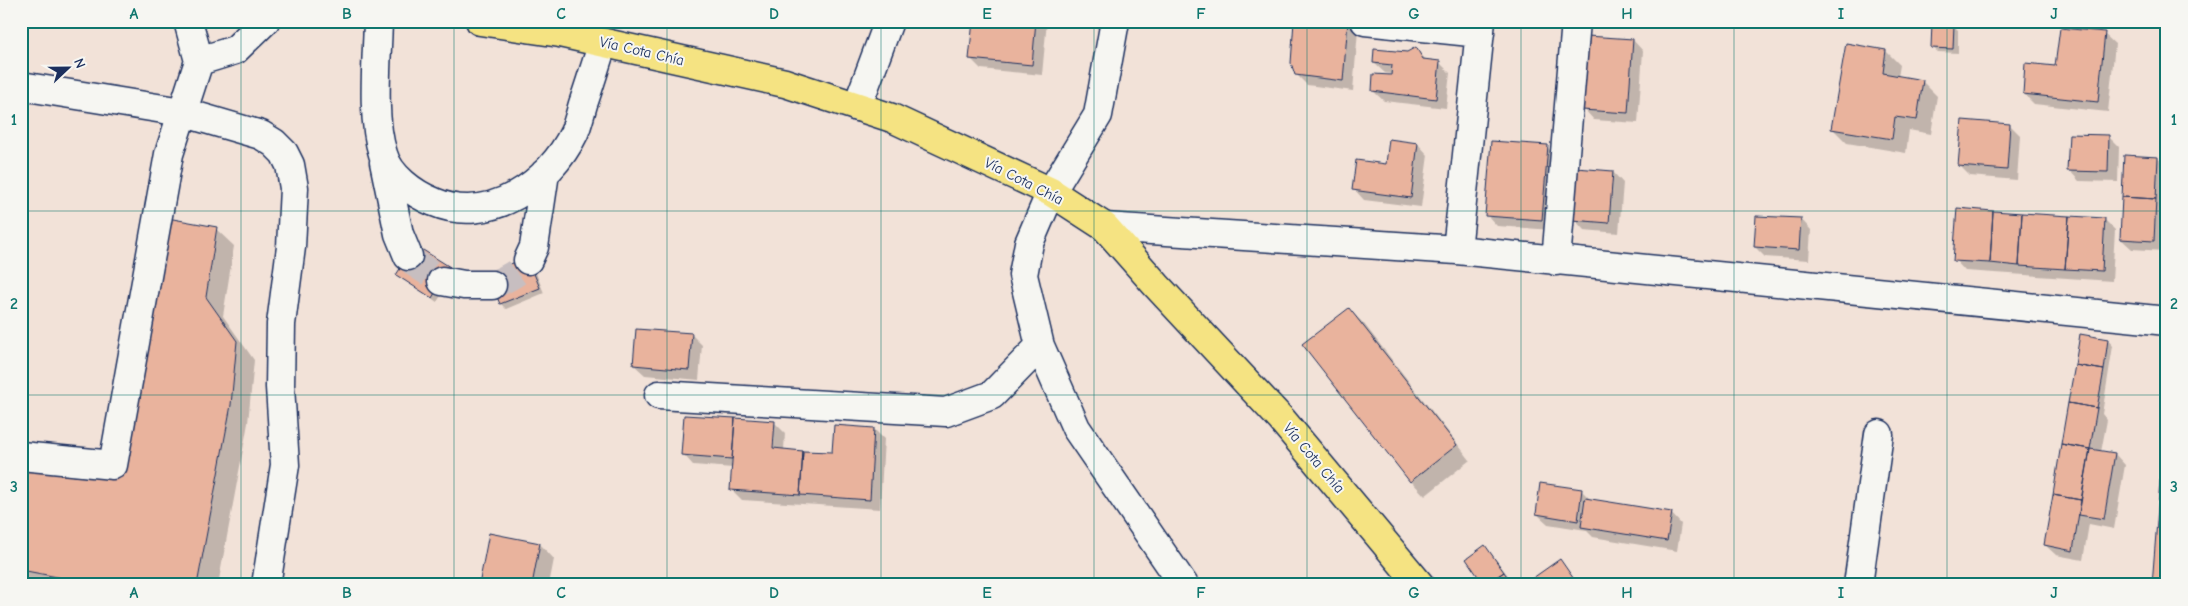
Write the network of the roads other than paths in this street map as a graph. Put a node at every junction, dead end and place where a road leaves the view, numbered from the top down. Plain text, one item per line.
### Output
1 (188, 21) edge
2 (265, 21) edge
3 (378, 21) edge
4 (480, 21) edge
5 (888, 21) edge
6 (1115, 21) edge
7 (1365, 21) edge
8 (1576, 21) edge
9 (560, 27) edge
10 (1480, 27) edge
11 (603, 43) junction
12 (199, 60) junction
13 (21, 86) edge
14 (857, 107) junction
15 (182, 112) junction
16 (383, 156) junction
17 (545, 173) junction
18 (1051, 192) junction
19 (1105, 227) junction
20 (1457, 250) junction
21 (408, 256) tunnel mouth
22 (528, 260) tunnel mouth
23 (1556, 261) junction
24 (442, 281) tunnel mouth
25 (492, 285) tunnel mouth
26 (2167, 321) edge
27 (1040, 346) junction
28 (659, 395) dead end
29 (1879, 434) dead end
30 (21, 456) edge
31 (266, 585) edge
32 (1184, 585) edge
33 (1420, 585) edge
34 (1858, 585) edge

1 - 12 street
2 - 12 street
3 - 16 street
4 - 9 main road, Vía Cota Chía
5 - 14 street
6 - 18 street
7 - 10 street
8 - 23 street
9 - 11 main road, Vía Cota Chía
10 - 20 street
11 - 14 main road, Vía Cota Chía
11 - 17 street
12 - 15 street
13 - 15 street
14 - 18 main road, Vía Cota Chía
15 - 30 street
15 - 31 street
16 - 17 street
16 - 21 street
17 - 22 street
18 - 19 main road, Vía Cota Chía
18 - 27 street
19 - 20 street
19 - 33 main road, Vía Cota Chía
20 - 23 street
23 - 26 street
24 - 25 street
27 - 28 street
27 - 32 street
29 - 34 street

